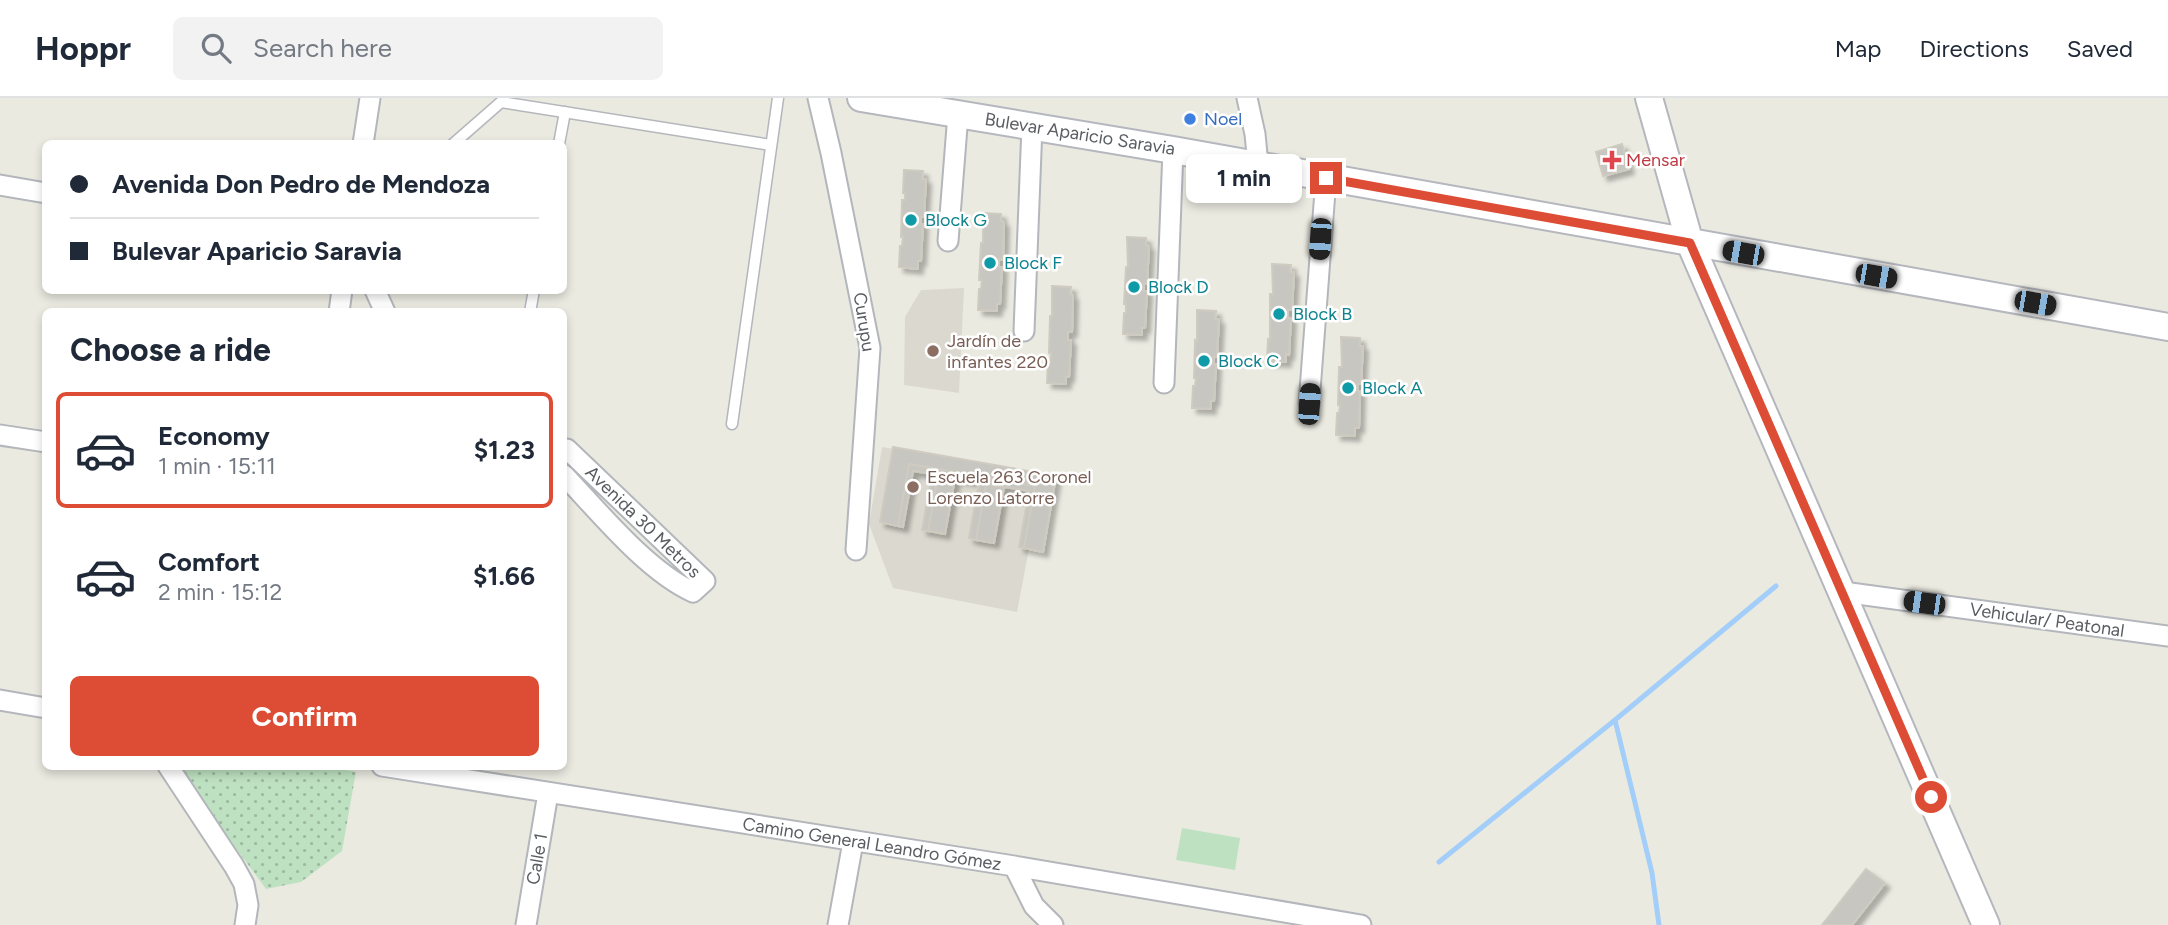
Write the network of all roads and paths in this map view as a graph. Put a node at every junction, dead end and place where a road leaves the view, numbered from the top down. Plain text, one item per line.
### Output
1 (370, 98) edge
2 (778, 98) edge
3 (818, 98) edge
4 (861, 98) edge
5 (1247, 98) edge
6 (1649, 98) edge
7 (924, 103) edge
8 (565, 112) junction
9 (958, 114) junction
10 (1032, 127) junction
11 (364, 140) edge
12 (458, 140) edge
13 (560, 140) edge
14 (771, 145) junction
15 (1173, 150) junction
16 (1258, 165) junction
17 (1326, 178) junction
18 (0, 185) edge
19 (42, 192) edge
20 (948, 241) dead end
21 (1690, 243) junction
22 (2168, 327) edge
23 (1024, 331) dead end
24 (1164, 383) dead end
25 (1309, 404) dead end
26 (732, 424) dead end
27 (0, 435) edge
28 (42, 441) edge
29 (567, 449) edge
30 (567, 478) edge
31 (856, 550) dead end
32 (1843, 592) junction
33 (2168, 636) edge
34 (0, 700) edge
35 (42, 707) edge
36 (171, 770) edge
37 (407, 770) edge
38 (548, 793) junction
39 (853, 842) junction
40 (1014, 866) junction
41 (245, 925) edge
42 (526, 925) edge
43 (838, 925) edge
44 (1053, 925) edge
45 (1361, 925) edge
46 (1986, 925) edge

1 - 11 street
2 - 14 lane
3 - 31 street, Curupu
4 - 7 street, Bulevar Aparicio Saravia
5 - 16 street
6 - 21 street
7 - 9 street, Bulevar Aparicio Saravia
8 - 12 lane
8 - 13 lane
8 - 14 lane
9 - 10 street, Bulevar Aparicio Saravia
9 - 20 street
10 - 15 street, Bulevar Aparicio Saravia
10 - 23 street
14 - 26 lane
15 - 16 street, Bulevar Aparicio Saravia
15 - 24 street
16 - 17 street, Bulevar Aparicio Saravia
17 - 21 street, Bulevar Aparicio Saravia
17 - 25 street
18 - 19 street
21 - 22 street, Bulevar Aparicio Saravia
21 - 32 street
27 - 28 street
29 - 30 street, Avenida 30 Metros
32 - 33 street, Vehicular/ Peatonal
32 - 46 street
34 - 35 street
36 - 41 street
37 - 38 street, Camino General Leandro Gómez
38 - 39 street, Camino General Leandro Gómez
38 - 42 street, Calle 1
39 - 40 street, Camino General Leandro Gómez
39 - 43 street
40 - 44 street
40 - 45 street, Camino General Leandro Gómez

